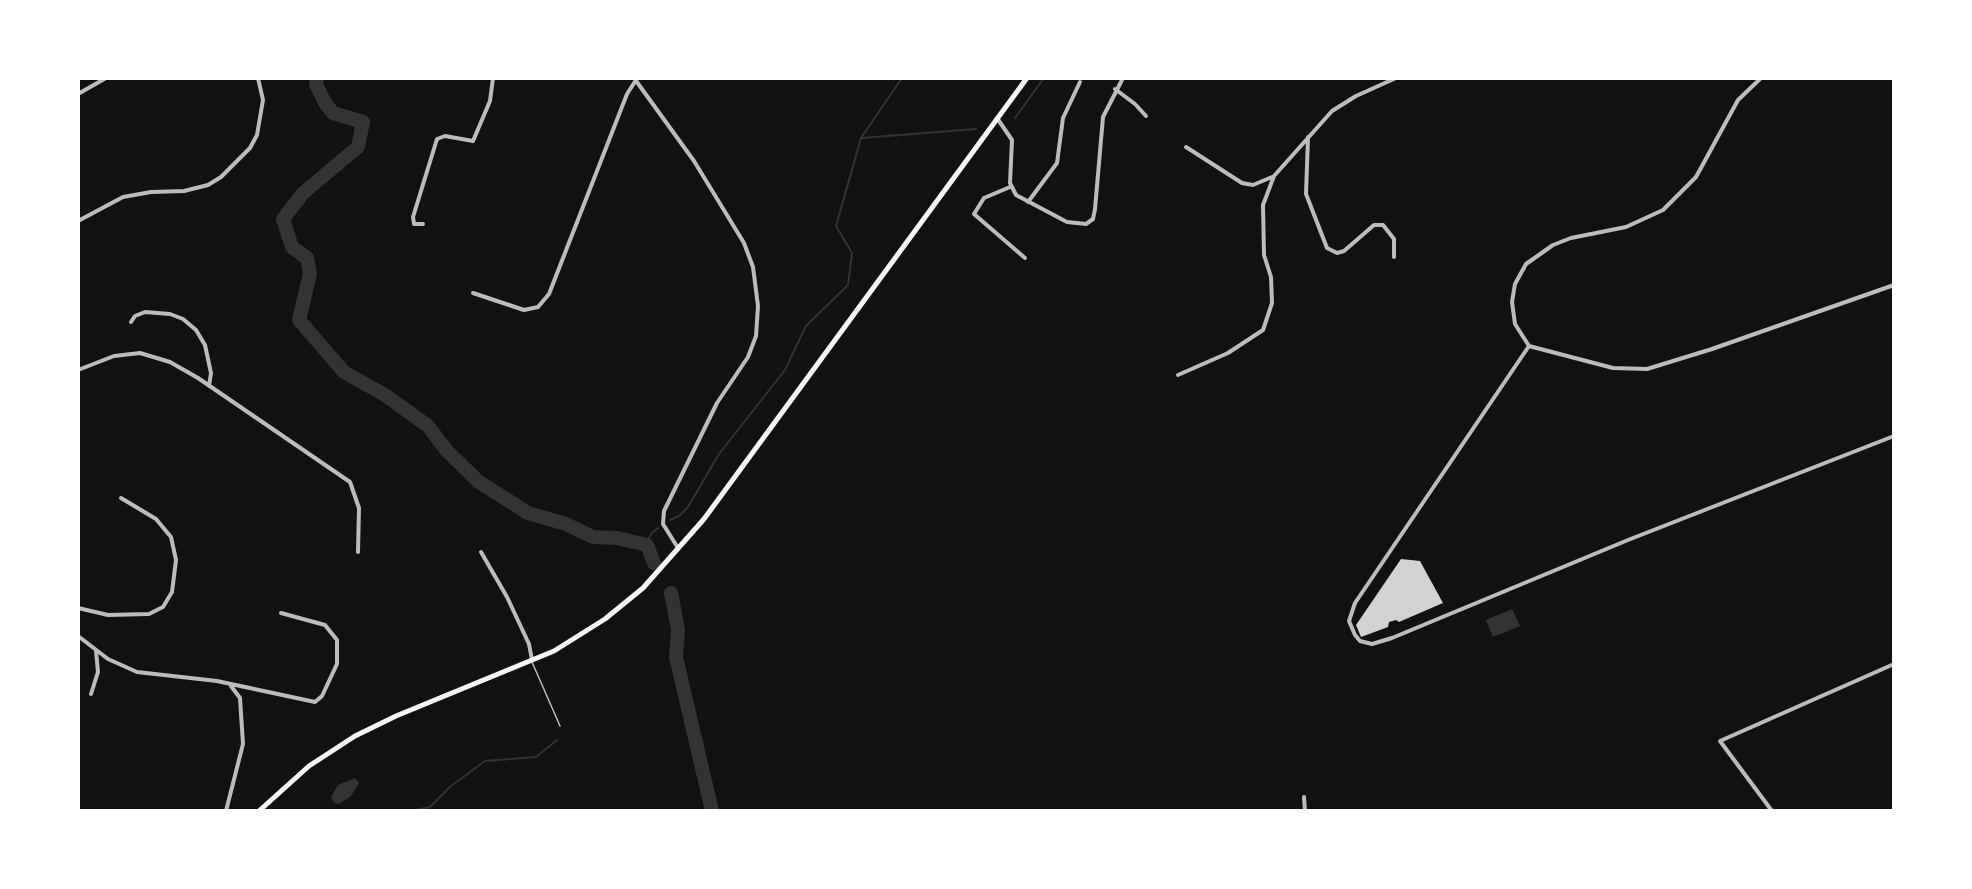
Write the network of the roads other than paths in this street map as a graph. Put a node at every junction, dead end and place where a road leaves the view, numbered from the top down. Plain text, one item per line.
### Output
1 (106, 78) edge
2 (258, 78) edge
3 (493, 78) edge
4 (1027, 78) edge
5 (1123, 78) edge
6 (1396, 78) edge
7 (1761, 78) edge
8 (635, 79) edge
9 (1080, 82) dead end
10 (1115, 89) junction
11 (78, 94) edge
12 (1146, 116) dead end
13 (997, 118) junction
14 (1308, 136) junction
15 (1186, 147) dead end
16 (1274, 176) junction
17 (1010, 187) junction
18 (1028, 202) junction
19 (78, 221) edge
20 (423, 224) dead end
21 (1394, 257) dead end
22 (1024, 258) dead end
23 (1894, 285) edge
24 (473, 293) dead end
25 (131, 322) dead end
26 (1529, 346) junction
27 (78, 370) edge
28 (1178, 375) dead end
29 (209, 386) junction
30 (1894, 436) edge
31 (121, 498) dead end
32 (679, 550) junction
33 (358, 552) dead end
34 (481, 552) dead end
35 (78, 608) edge
36 (281, 613) dead end
37 (78, 636) edge
38 (96, 650) junction
39 (532, 661) junction
40 (1894, 664) edge
41 (231, 686) junction
42 (91, 694) dead end
43 (560, 726) dead end
44 (1304, 797) dead end
45 (226, 811) edge
46 (259, 811) edge
47 (1305, 811) edge
48 (1772, 811) edge

1 - 11 street
2 - 19 street
3 - 20 street
4 - 13 main road
5 - 10 street
6 - 14 street
7 - 26 street
8 - 24 street
8 - 32 street
9 - 18 street
10 - 12 street
10 - 18 street
13 - 17 street
13 - 32 main road
14 - 16 street
14 - 21 street
15 - 16 street
16 - 28 street
17 - 18 street
17 - 22 street
23 - 26 street
25 - 29 street
26 - 30 street
27 - 29 street
29 - 33 street
31 - 35 street
32 - 39 main road
34 - 39 street
36 - 41 street
37 - 38 street
38 - 41 street
38 - 42 street
39 - 43 lane
39 - 46 main road
40 - 48 street
41 - 45 street
44 - 47 street

